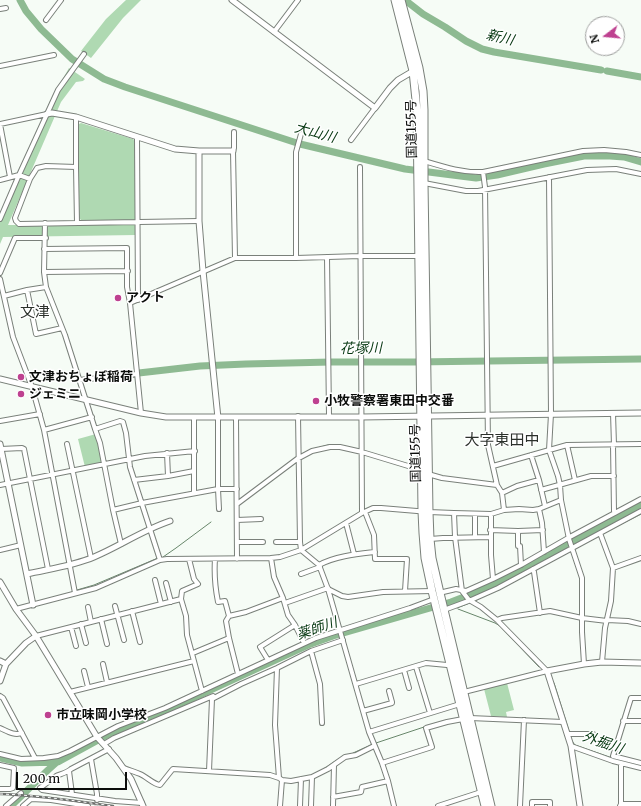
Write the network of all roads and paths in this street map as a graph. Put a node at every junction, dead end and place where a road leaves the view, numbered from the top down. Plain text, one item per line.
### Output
1 (61, 0) edge
2 (232, 0) edge
3 (298, 0) edge
4 (395, 0) edge
5 (401, 0) edge
6 (6, 8) dead end
7 (0, 9) edge
8 (46, 20) dead end
9 (274, 32) junction
10 (84, 54) dead end
11 (54, 55) dead end
12 (0, 66) edge
13 (416, 69) junction
14 (375, 108) junction
15 (47, 114) junction
16 (76, 117) junction
17 (0, 124) edge
18 (234, 132) dead end
19 (301, 136) dead end
20 (137, 137) junction
21 (351, 140) dead end
22 (199, 151) junction
23 (233, 151) junction
24 (641, 155) edge
25 (421, 161) junction
26 (76, 167) junction
27 (360, 167) dead end
28 (483, 173) junction
29 (641, 174) edge
30 (19, 175) junction
31 (10, 177) junction
32 (549, 177) junction
33 (30, 179) junction
34 (0, 180) edge
35 (422, 182) junction
36 (485, 189) junction
37 (0, 219) edge
38 (200, 221) junction
39 (138, 222) junction
40 (46, 223) junction
41 (78, 223) junction
42 (46, 238) junction
43 (44, 249) junction
44 (360, 256) junction
45 (420, 256) junction
46 (328, 257) junction
47 (235, 258) junction
48 (296, 258) junction
49 (128, 271) junction
50 (203, 271) junction
51 (44, 272) junction
52 (0, 273) edge
53 (0, 279) edge
54 (46, 288) junction
55 (27, 290) junction
56 (4, 296) junction
57 (138, 300) junction
58 (130, 303) junction
59 (62, 328) junction
60 (138, 374) junction
61 (0, 379) edge
62 (79, 380) junction
63 (32, 387) junction
64 (86, 399) junction
65 (141, 413) junction
66 (613, 413) junction
67 (641, 413) edge
68 (40, 414) junction
69 (551, 414) junction
70 (487, 415) junction
71 (298, 416) junction
72 (329, 416) junction
73 (424, 416) junction
74 (92, 417) junction
75 (361, 417) junction
76 (194, 418) junction
77 (218, 418) junction
78 (236, 418) junction
79 (0, 421) edge
80 (95, 429) junction
81 (44, 430) junction
82 (67, 444) dead end
83 (641, 444) edge
84 (567, 445) junction
85 (613, 445) junction
86 (1, 447) edge
87 (549, 450) junction
88 (194, 451) junction
89 (362, 452) junction
90 (167, 453) junction
91 (531, 455) junction
92 (299, 458) junction
93 (129, 459) junction
94 (2, 461) edge
95 (104, 464) junction
96 (493, 466) junction
97 (418, 469) dead end
98 (73, 470) junction
99 (194, 471) junction
100 (428, 474) junction
101 (52, 475) junction
102 (168, 476) junction
103 (614, 476) junction
104 (30, 479) junction
105 (134, 480) junction
106 (539, 480) junction
107 (575, 480) junction
108 (8, 484) junction
109 (0, 485) edge
110 (497, 485) junction
111 (560, 485) junction
112 (218, 489) junction
113 (237, 489) junction
114 (541, 490) junction
115 (194, 493) junction
116 (502, 493) junction
117 (641, 499) edge
118 (561, 500) junction
119 (142, 503) junction
120 (237, 504) junction
121 (545, 506) junction
122 (219, 509) dead end
123 (539, 509) junction
124 (113, 510) junction
125 (504, 510) junction
126 (641, 511) edge
127 (426, 512) junction
128 (364, 513) junction
129 (454, 513) junction
130 (615, 513) junction
131 (474, 514) junction
132 (490, 514) junction
133 (261, 519) dead end
134 (237, 520) junction
135 (170, 522) dead end
136 (346, 523) junction
137 (150, 529) junction
138 (490, 530) junction
139 (543, 530) junction
140 (518, 531) junction
141 (600, 533) junction
142 (455, 537) junction
143 (475, 537) junction
144 (490, 537) junction
145 (569, 538) junction
146 (430, 539) junction
147 (237, 542) junction
148 (263, 542) dead end
149 (276, 542) dead end
150 (300, 542) junction
151 (121, 544) junction
152 (21, 545) junction
153 (572, 548) junction
154 (0, 550) edge
155 (301, 550) junction
156 (375, 552) junction
157 (544, 552) junction
158 (354, 554) junction
159 (91, 558) junction
160 (271, 558) junction
161 (641, 558) edge
162 (189, 559) junction
163 (215, 559) junction
164 (237, 559) junction
165 (160, 560) junction
166 (69, 565) junction
167 (521, 565) junction
168 (320, 566) junction
169 (613, 568) junction
170 (533, 569) junction
171 (48, 570) junction
172 (27, 574) junction
173 (301, 574) dead end
174 (493, 579) junction
175 (155, 580) dead end
176 (0, 582) edge
177 (166, 583) dead end
178 (328, 589) junction
179 (405, 591) junction
180 (432, 591) junction
181 (463, 592) junction
182 (76, 593) junction
183 (440, 593) junction
184 (283, 598) junction
185 (181, 599) junction
186 (434, 599) junction
187 (470, 600) junction
188 (171, 602) junction
189 (285, 603) junction
190 (161, 604) junction
191 (33, 605) junction
192 (115, 606) dead end
193 (88, 607) dead end
194 (16, 609) junction
195 (444, 610) junction
196 (132, 612) junction
197 (540, 613) junction
198 (118, 615) junction
199 (229, 616) junction
200 (582, 618) junction
201 (101, 619) junction
202 (497, 620) junction
203 (607, 621) junction
204 (91, 622) junction
205 (81, 624) junction
206 (641, 624) edge
207 (295, 625) junction
208 (71, 627) junction
209 (340, 630) junction
210 (36, 636) junction
211 (229, 638) junction
212 (124, 640) dead end
213 (343, 640) junction
214 (140, 642) dead end
215 (86, 643) dead end
216 (304, 643) junction
217 (107, 644) dead end
218 (76, 646) dead end
219 (311, 650) junction
220 (192, 653) junction
221 (268, 660) junction
222 (194, 661) junction
223 (0, 662) edge
224 (602, 662) junction
225 (641, 663) edge
226 (6, 664) junction
227 (103, 664) dead end
228 (584, 664) junction
229 (447, 665) dead end
230 (416, 667) junction
231 (277, 668) junction
232 (404, 670) junction
233 (84, 671) dead end
234 (547, 671) junction
235 (238, 674) junction
236 (0, 681) edge
237 (107, 682) junction
238 (356, 684) junction
239 (88, 687) junction
240 (409, 688) dead end
241 (202, 691) junction
242 (226, 691) junction
243 (389, 691) dead end
244 (70, 692) junction
245 (464, 692) junction
246 (0, 696) edge
247 (641, 698) edge
248 (460, 704) junction
249 (363, 711) junction
250 (430, 713) junction
251 (467, 719) junction
252 (524, 720) junction
253 (623, 721) junction
254 (641, 721) edge
255 (563, 722) junction
256 (322, 723) dead end
257 (0, 728) edge
258 (369, 732) junction
259 (22, 733) junction
260 (567, 734) junction
261 (594, 734) dead end
262 (97, 737) junction
263 (104, 744) junction
264 (374, 746) junction
265 (571, 746) junction
266 (108, 749) junction
267 (0, 754) edge
268 (614, 756) junction
269 (35, 758) junction
270 (91, 759) junction
271 (613, 761) junction
272 (382, 763) junction
273 (621, 763) junction
274 (641, 763) edge
275 (0, 765) edge
276 (334, 765) junction
277 (124, 768) junction
278 (641, 768) edge
279 (69, 771) junction
280 (209, 771) junction
281 (312, 777) junction
282 (280, 779) junction
283 (301, 780) junction
284 (388, 781) junction
285 (0, 789) edge
286 (482, 792) junction
287 (21, 793) dead end
288 (72, 794) junction
289 (333, 797) junction
290 (97, 800) junction
291 (641, 804) edge
292 (143, 805) edge
293 (621, 805) edge
294 (6, 806) edge
295 (23, 806) edge
296 (88, 806) edge
297 (280, 806) edge
298 (300, 806) edge
299 (311, 806) edge
300 (333, 806) edge
301 (394, 806) edge
302 (438, 806) edge
303 (485, 806) edge
304 (491, 806) edge
305 (520, 806) edge
306 (532, 806) edge
307 (550, 806) edge
308 (580, 806) edge

1 - 8 street
2 - 9 street
3 - 9 street
4 - 13 highway, 国道155号
5 - 13 highway, 国道155号
6 - 7 street
9 - 14 street
10 - 15 street
11 - 12 street
13 - 14 street
13 - 25 highway, 国道155号
14 - 21 street
15 - 16 street
15 - 17 street
15 - 30 street
16 - 20 street
16 - 26 street
17 - 31 street
18 - 23 street
19 - 48 street
20 - 22 street
20 - 39 street
22 - 23 street
22 - 38 street
23 - 47 street
24 - 28 street
25 - 28 street
25 - 35 highway, 国道155号
26 - 33 street
26 - 41 street
27 - 44 street
28 - 36 street
29 - 32 street
30 - 31 street
30 - 33 street
30 - 37 street
31 - 34 street
32 - 36 street
32 - 69 street
33 - 40 street
35 - 36 street
35 - 45 highway, 国道155号
35 - 73 highway, 国道155号
36 - 70 street
38 - 39 street
38 - 50 street
39 - 41 street
39 - 57 street
40 - 41 street
40 - 42 street
42 - 43 street
42 - 52 street
43 - 49 street
43 - 51 street
44 - 45 street
44 - 46 street
44 - 75 street
45 - 73 highway, 国道155号
46 - 48 street
46 - 72 street
47 - 48 street
47 - 50 street
49 - 51 street
49 - 58 street
50 - 57 street
50 - 77 street
51 - 54 street
53 - 56 street
54 - 55 street
54 - 59 street
55 - 56 street
55 - 59 street
56 - 63 street
57 - 58 street
58 - 60 street
59 - 62 street
60 - 62 street
60 - 65 street
61 - 63 street
62 - 64 street
63 - 64 street
63 - 68 street
64 - 65 street
64 - 74 street
65 - 76 street
66 - 67 street
66 - 69 street
66 - 85 street
68 - 79 street
68 - 81 street
69 - 70 street
69 - 87 street
70 - 73 street
70 - 96 street
71 - 72 street
71 - 78 street
71 - 92 street
72 - 75 street
73 - 75 street
73 - 100 highway, 国道155号
73 - 127 highway, 国道155号
74 - 80 street
74 - 81 street
75 - 89 street
76 - 77 street
76 - 88 street
77 - 78 street
77 - 112 street
78 - 113 street
80 - 93 street
80 - 95 street
81 - 101 street
82 - 98 street
83 - 85 street
84 - 85 street
84 - 87 street
84 - 107 street
85 - 103 street
86 - 94 street
86 - 104 street
87 - 91 street
87 - 111 street
88 - 90 street
88 - 99 street
89 - 92 street
89 - 97 street
89 - 128 street
90 - 93 street
90 - 102 street
91 - 96 street
91 - 106 street
92 - 120 street
92 - 150 street
93 - 95 street
93 - 105 street
94 - 108 street
95 - 98 street
95 - 124 street
96 - 110 street
98 - 101 street
98 - 159 street
99 - 102 street
99 - 115 street
100 - 110 street
100 - 127 highway, 国道155号
101 - 104 street
101 - 166 street
102 - 105 street
103 - 107 street
103 - 130 street
104 - 108 street
104 - 171 street
105 - 119 street
106 - 114 street
106 - 116 street
107 - 111 street
108 - 109 street
108 - 152 street
110 - 116 street
111 - 114 street
111 - 118 street
112 - 113 street
112 - 115 street
112 - 122 street
113 - 120 street
114 - 121 street
115 - 119 street
116 - 125 street
117 - 130 street
118 - 121 street
118 - 145 street
119 - 124 street
119 - 137 street
120 - 134 street
121 - 123 street
123 - 125 street
123 - 139 street
124 - 151 street
125 - 132 street
126 - 141 street
127 - 128 street
127 - 129 street
127 - 146 highway, 国道155号
127 - 180 highway, 国道155号
128 - 136 street
128 - 156 street
129 - 131 street
129 - 142 street
130 - 145 street
131 - 132 street
131 - 143 street
132 - 138 street
133 - 134 street
134 - 147 street
135 - 137 street
136 - 155 street
136 - 158 street
137 - 151 street
137 - 165 street
138 - 140 street
138 - 144 street
139 - 140 street
139 - 157 street
140 - 167 street
141 - 153 street
141 - 169 street
142 - 143 street
142 - 146 street
142 - 181 street
143 - 144 street
144 - 174 street
145 - 153 street
145 - 157 street
146 - 183 highway, 国道155号
147 - 148 street
147 - 164 street
149 - 150 street
150 - 155 street
151 - 159 street
152 - 154 street
152 - 172 street
153 - 170 street
153 - 200 street
155 - 160 street
155 - 168 street
156 - 158 street
156 - 179 street
157 - 167 street
158 - 168 street
159 - 166 street
160 - 164 street
160 - 184 street
161 - 169 street
162 - 163 street
162 - 165 street
162 - 185 street
163 - 164 street
163 - 199 street
165 - 182 street
166 - 171 street
166 - 182 street
167 - 174 street
168 - 173 street
168 - 178 street
169 - 203 street
170 - 187 street
170 - 197 street
171 - 172 street
172 - 191 street
174 - 181 street
175 - 190 street
176 - 194 street
177 - 188 street
178 - 179 street
178 - 189 street
178 - 209 street
179 - 180 street
180 - 183 street
180 - 186 highway, 国道155号
181 - 183 street
181 - 187 street
182 - 191 street
183 - 195 highway, 国道155号
184 - 189 street
184 - 199 street
185 - 188 street
185 - 220 street
186 - 209 street
186 - 248 highway, 国道155号
187 - 195 street
187 - 202 street
188 - 190 street
189 - 207 street
190 - 196 street
191 - 194 street
192 - 198 street
193 - 204 street
194 - 210 street
195 - 245 highway, 国道155号
196 - 198 street
196 - 214 street
197 - 200 street
197 - 202 street
198 - 201 street
198 - 212 street
199 - 211 street
200 - 203 street
200 - 228 street
201 - 204 street
201 - 217 street
202 - 234 street
203 - 206 street
203 - 224 street
204 - 205 street
205 - 208 street
205 - 215 street
207 - 216 street
207 - 221 street
208 - 210 street
208 - 218 street
209 - 213 street
209 - 216 street
210 - 226 street
210 - 244 street
211 - 220 street
211 - 235 street
213 - 219 street
213 - 238 street
216 - 221 street
219 - 231 street
219 - 256 street
220 - 222 street
221 - 235 street
222 - 237 street
222 - 241 street
223 - 226 street
224 - 225 street
224 - 228 street
226 - 236 street
227 - 237 street
228 - 234 street
229 - 230 street
230 - 232 street
230 - 250 street
231 - 242 street
231 - 282 street
232 - 238 street
232 - 240 street
233 - 239 street
234 - 245 street
234 - 255 street
235 - 241 street
237 - 239 street
238 - 249 street
239 - 244 street
241 - 262 street
242 - 263 street
242 - 280 street
243 - 249 street
244 - 262 street
245 - 251 highway, 国道155号
246 - 259 street
247 - 253 street
248 - 250 street
248 - 251 highway, 国道155号
249 - 258 street
250 - 258 street
251 - 252 street
251 - 272 street
251 - 286 highway, 国道155号
251 - 304 highway, 国道155号
252 - 255 street
252 - 305 street
253 - 254 street
253 - 268 street
255 - 260 street
257 - 259 street
258 - 264 street
259 - 269 street
260 - 261 street
260 - 265 street
262 - 263 street
262 - 269 street
263 - 266 street
264 - 272 street
264 - 276 street
265 - 271 street
265 - 308 street
266 - 270 street
266 - 277 street
267 - 269 street
268 - 271 street
268 - 274 street
270 - 279 street
270 - 290 street
271 - 273 street
272 - 284 street
273 - 278 street
273 - 293 street
275 - 285 street
276 - 281 street
276 - 289 street
277 - 280 street
277 - 292 street
279 - 288 street
279 - 288 street
280 - 282 street
281 - 283 street
281 - 299 street
282 - 283 street
282 - 297 street
283 - 298 street
284 - 289 street
284 - 301 street
286 - 302 street
286 - 303 highway, 国道155号
287 - 294 street
288 - 290 street
289 - 300 street
290 - 292 street
291 - 293 street
295 - 296 street
306 - 307 street

